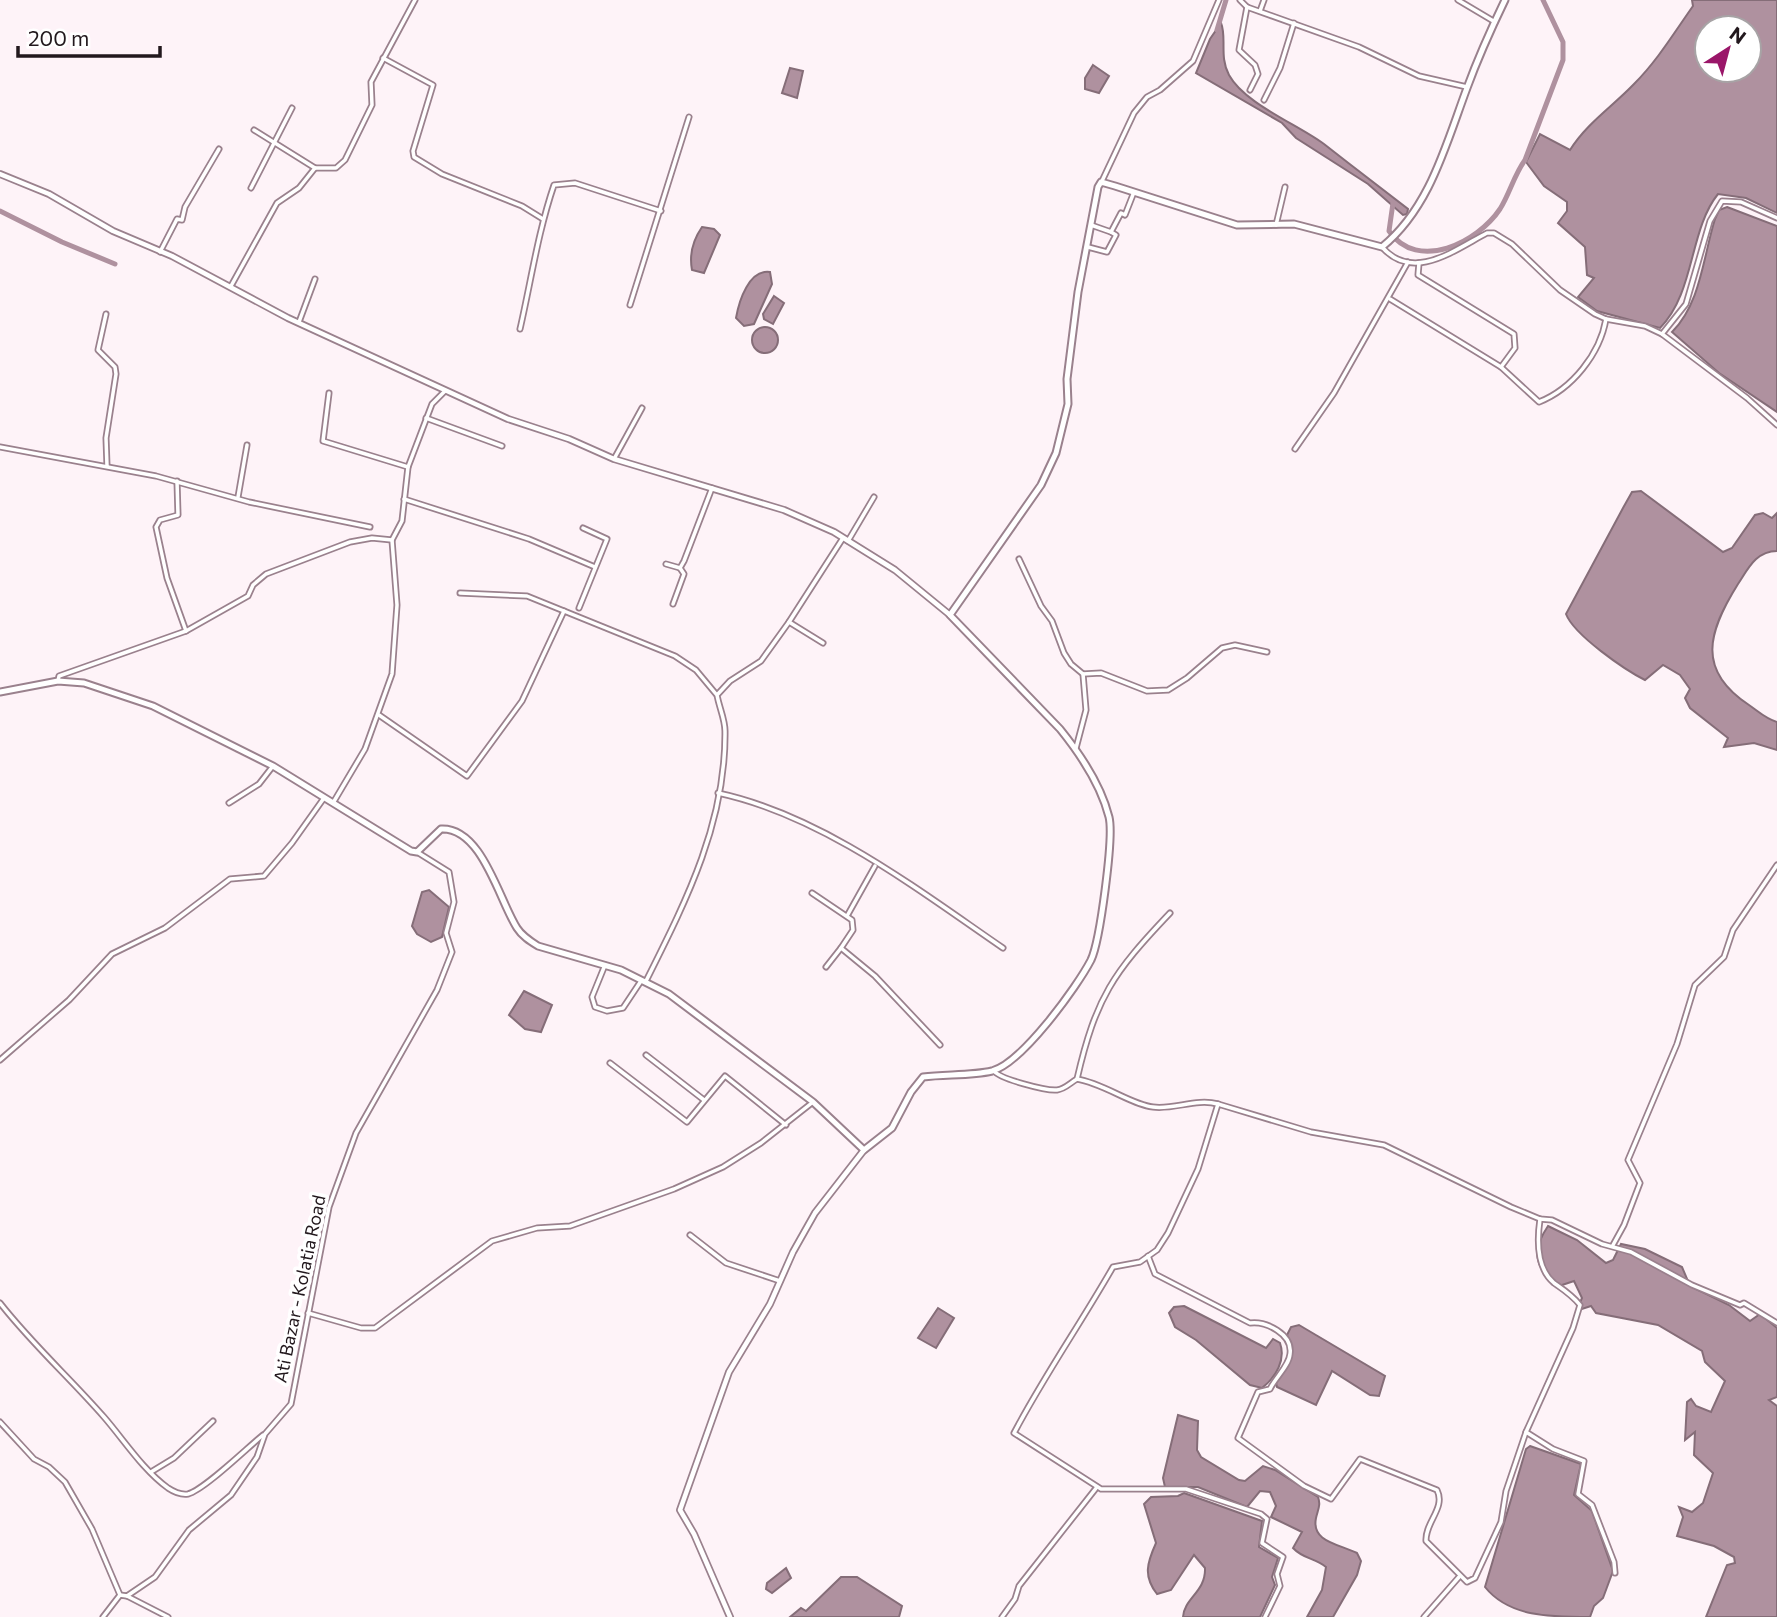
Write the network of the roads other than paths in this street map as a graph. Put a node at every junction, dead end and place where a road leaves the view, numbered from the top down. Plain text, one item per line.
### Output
1 (415, 0) edge
2 (1219, 0) edge
3 (1240, 0) edge
4 (1264, 0) edge
5 (1458, 0) edge
6 (1505, 0) edge
7 (1247, 7) junction
8 (1260, 11) junction
9 (1495, 22) junction
10 (1294, 23) junction
11 (383, 58) junction
12 (1467, 87) junction
13 (1250, 90) dead end
14 (1264, 100) dead end
15 (292, 108) dead end
16 (689, 117) dead end
17 (254, 130) dead end
18 (274, 142) junction
19 (219, 149) dead end
20 (315, 168) junction
21 (0, 174) edge
22 (1101, 182) junction
23 (1284, 187) dead end
24 (251, 188) dead end
25 (1135, 192) junction
26 (661, 211) junction
27 (1777, 218) edge
28 (542, 219) junction
29 (1090, 225) junction
30 (1276, 225) junction
31 (1111, 232) junction
32 (1384, 245) junction
33 (1088, 247) junction
34 (160, 251) junction
35 (1408, 262) junction
36 (1419, 263) junction
37 (315, 279) dead end
38 (231, 286) junction
39 (1390, 299) junction
40 (630, 305) dead end
41 (106, 314) dead end
42 (1606, 319) junction
43 (299, 323) junction
44 (520, 329) dead end
45 (1662, 334) junction
46 (1501, 367) junction
47 (446, 389) junction
48 (329, 393) dead end
49 (642, 408) dead end
50 (426, 418) junction
51 (1777, 425) edge
52 (247, 445) dead end
53 (502, 446) dead end
54 (0, 447) edge
55 (1295, 449) dead end
56 (614, 458) junction
57 (107, 466) junction
58 (408, 467) junction
59 (177, 481) junction
60 (712, 488) junction
61 (238, 497) junction
62 (874, 497) dead end
63 (404, 499) junction
64 (370, 527) dead end
65 (583, 528) dead end
66 (846, 539) junction
67 (392, 540) junction
68 (1019, 559) dead end
69 (666, 564) dead end
70 (595, 567) junction
71 (680, 568) junction
72 (460, 593) dead end
73 (673, 604) dead end
74 (579, 608) dead end
75 (564, 611) junction
76 (950, 615) junction
77 (789, 622) junction
78 (186, 631) junction
79 (823, 643) dead end
80 (1267, 652) dead end
81 (1083, 674) junction
82 (58, 681) junction
83 (0, 692) edge
84 (717, 695) junction
85 (379, 715) junction
86 (1076, 748) junction
87 (273, 766) junction
88 (718, 793) junction
89 (324, 798) junction
90 (229, 803) dead end
91 (333, 803) junction
92 (417, 852) junction
93 (876, 865) junction
94 (1777, 865) edge
95 (812, 893) dead end
96 (1170, 913) dead end
97 (847, 916) junction
98 (841, 948) junction
99 (1003, 948) dead end
100 (605, 965) junction
101 (826, 967) dead end
102 (644, 980) junction
103 (940, 1045) dead end
104 (646, 1055) dead end
105 (0, 1060) edge
106 (610, 1063) dead end
107 (993, 1070) junction
108 (1077, 1079) junction
109 (704, 1100) junction
110 (815, 1104) junction
111 (1218, 1104) junction
112 (786, 1125) junction
113 (864, 1150) junction
114 (1540, 1219) junction
115 (690, 1235) dead end
116 (1613, 1245) junction
117 (1148, 1256) junction
118 (780, 1281) junction
119 (0, 1303) edge
120 (308, 1313) junction
121 (1777, 1324) edge
122 (213, 1421) dead end
123 (0, 1422) edge
124 (1526, 1432) junction
125 (265, 1434) junction
126 (151, 1472) junction
127 (1097, 1487) junction
128 (1615, 1573) dead end
129 (1459, 1577) junction
130 (120, 1595) junction
131 (127, 1596) junction
132 (103, 1617) edge
133 (168, 1617) edge
134 (730, 1617) edge
135 (1002, 1617) edge
136 (1265, 1617) edge
137 (1424, 1617) edge

1 - 11 street
2 - 22 street
3 - 7 street
4 - 8 street
5 - 9 street
6 - 9 main road
7 - 8 street
7 - 13 street
8 - 10 street
9 - 12 main road
10 - 12 street
10 - 14 street
11 - 20 street
11 - 28 street
12 - 32 main road
15 - 18 street
16 - 26 street
17 - 18 street
18 - 20 street
18 - 24 street
19 - 34 street
20 - 38 street
21 - 34 street
22 - 25 main road
22 - 29 main road
23 - 30 street
25 - 30 main road
25 - 31 street
26 - 28 street
26 - 40 street
27 - 45 street
28 - 44 street
29 - 31 street
29 - 33 main road
30 - 32 main road
31 - 33 street
32 - 35 street
33 - 76 main road
34 - 38 street
35 - 36 street
35 - 39 street
36 - 42 street
36 - 46 street
37 - 43 street
38 - 43 street
39 - 46 street
39 - 55 street
41 - 57 street
42 - 45 street
42 - 46 street
43 - 47 street
45 - 51 street
47 - 50 street
47 - 56 street
48 - 58 street
49 - 56 street
50 - 53 street
50 - 58 street
52 - 61 street
54 - 57 street
56 - 60 street
57 - 59 street
58 - 63 street
59 - 61 street
59 - 78 street
60 - 66 street
60 - 71 street
61 - 64 street
62 - 66 street
63 - 67 street
63 - 70 street
65 - 70 street
66 - 76 street
66 - 77 street
67 - 78 street
67 - 85 street
68 - 81 street
69 - 71 street
70 - 74 street
71 - 73 street
72 - 75 street
75 - 84 street
75 - 85 street
76 - 86 main road
77 - 79 street
77 - 84 street
78 - 82 street
80 - 81 street
81 - 86 street
82 - 83 main road
82 - 87 main road
84 - 88 street
85 - 91 street
86 - 107 main road
87 - 89 main road
87 - 90 street
88 - 93 street
88 - 102 street
89 - 91 main road
89 - 105 street
91 - 92 main road
92 - 100 main road
92 - 120 street, Ati Bazar - Kolatia Road
93 - 97 street
93 - 99 street
94 - 116 street
95 - 97 street
96 - 108 street
97 - 98 street
98 - 101 street
98 - 103 street
100 - 102 main road
100 - 102 street
102 - 110 main road
104 - 109 street
106 - 109 street
107 - 108 street
107 - 113 main road
108 - 111 street
109 - 112 street
110 - 112 street
110 - 113 main road
111 - 114 street
111 - 117 street
112 - 120 street
113 - 118 street
114 - 116 street
114 - 124 street
115 - 118 street
116 - 121 street
117 - 127 street
117 - 129 street
118 - 134 street
119 - 126 street
120 - 125 street, Ati Bazar - Kolatia Road
122 - 126 street
123 - 130 street
124 - 128 street
124 - 129 street
125 - 126 street
125 - 131 street, Ati Bazar - Kolatia Road
127 - 135 street
127 - 136 street
129 - 137 street
130 - 131 street
130 - 132 street
131 - 133 street

